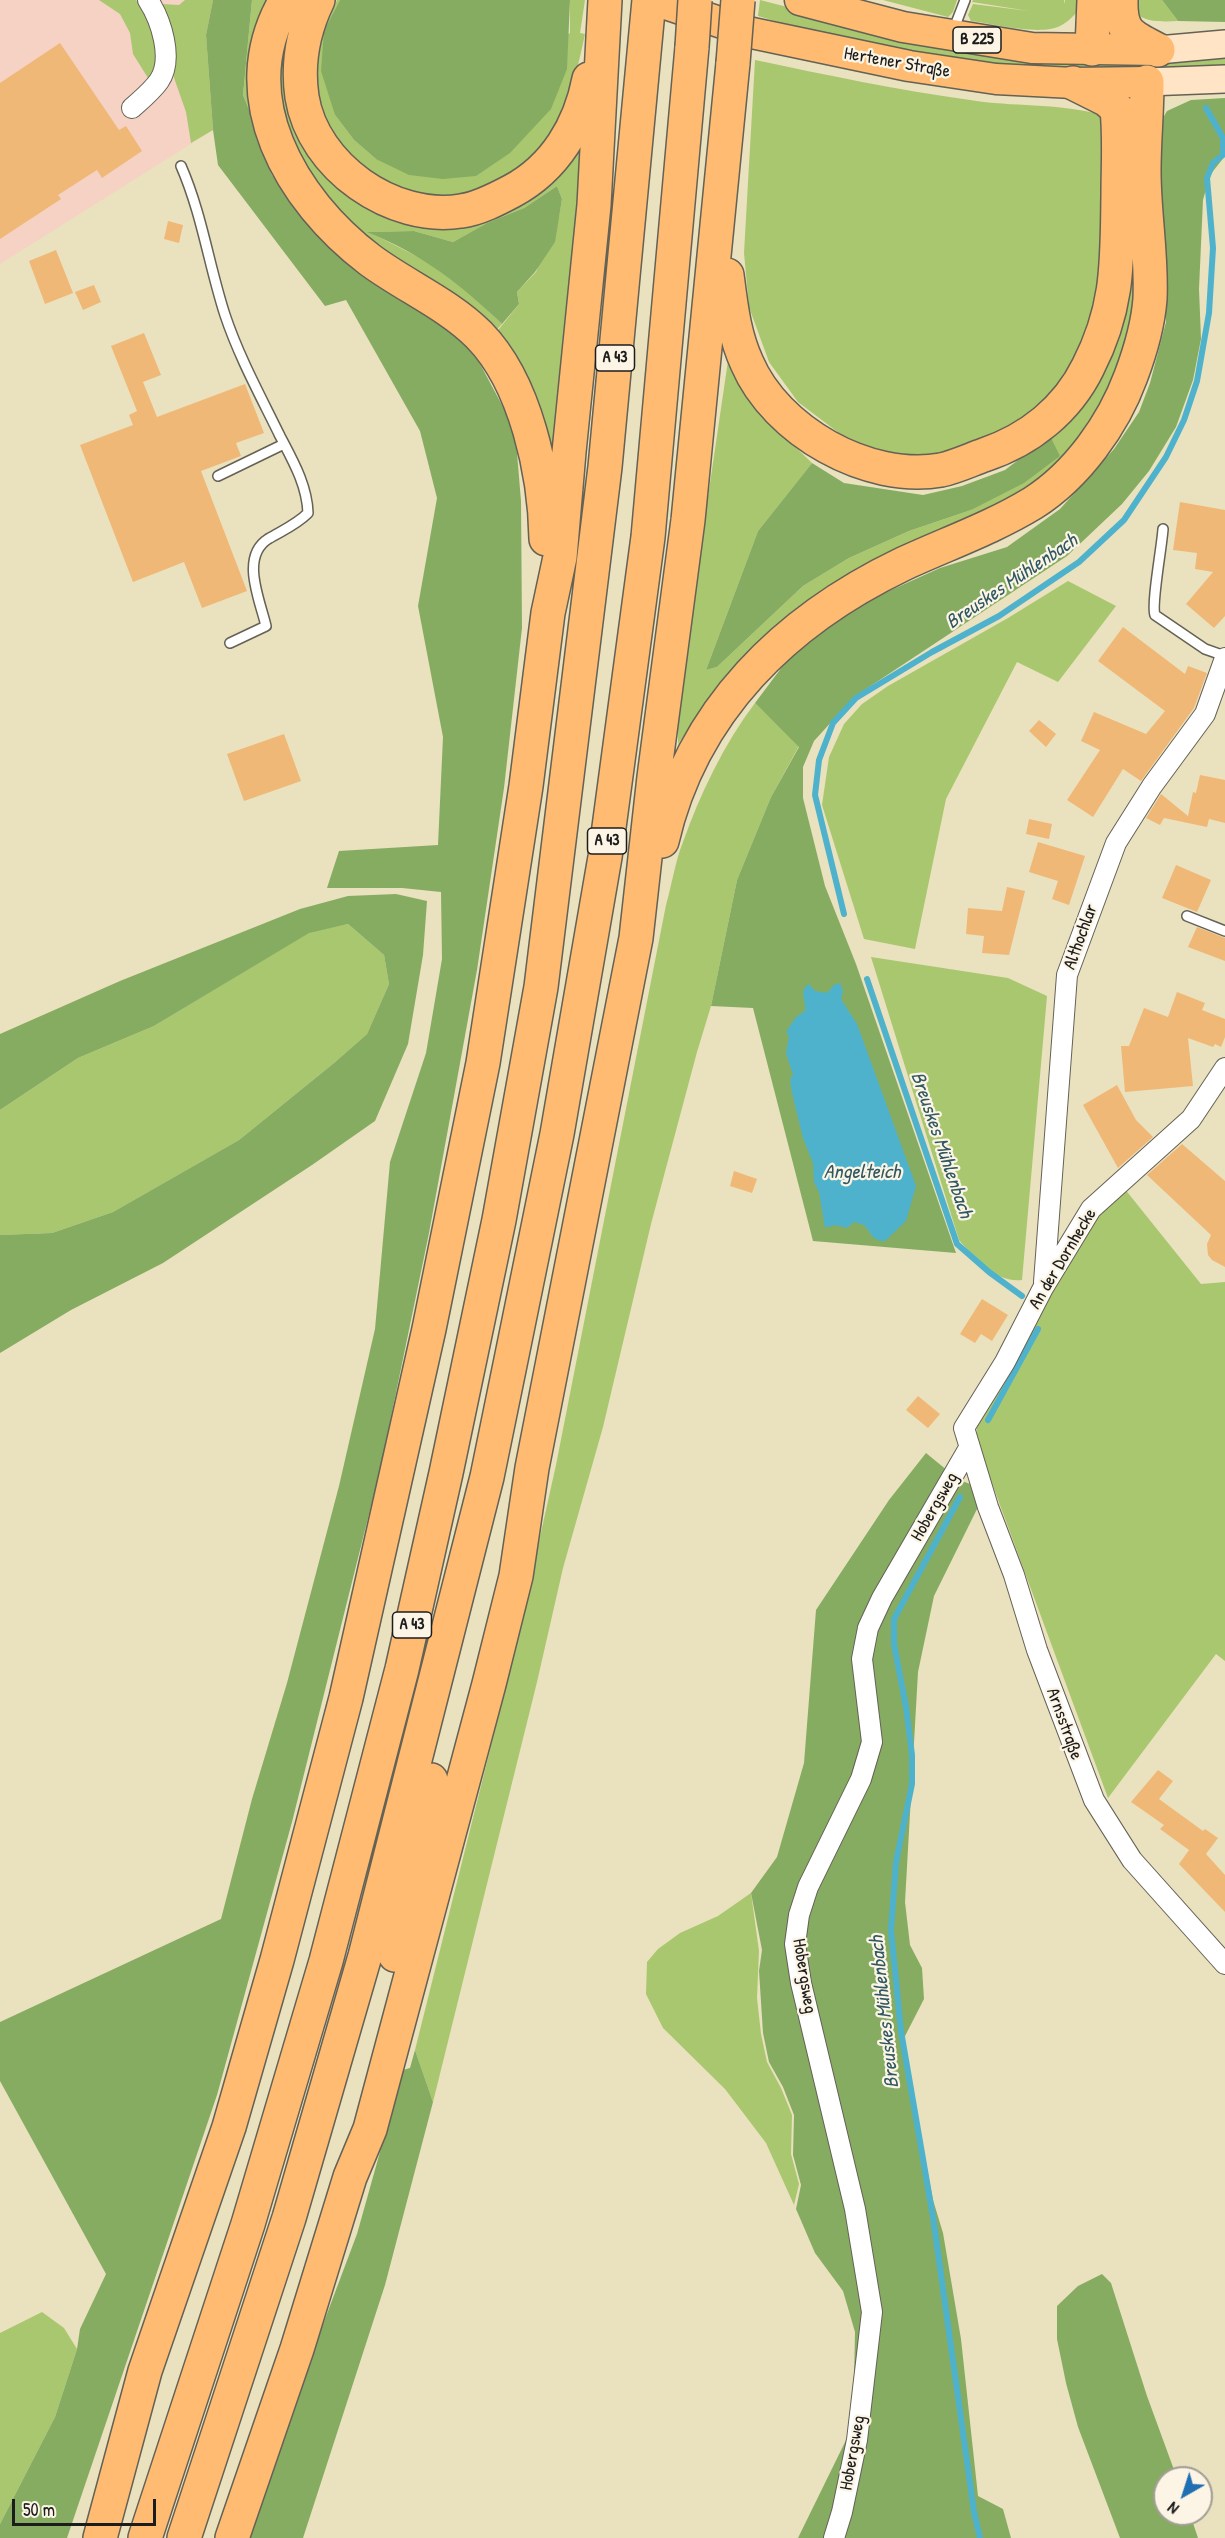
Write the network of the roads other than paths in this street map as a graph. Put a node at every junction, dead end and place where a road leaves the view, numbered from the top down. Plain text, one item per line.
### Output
1 (147, 0) edge
2 (286, 0) edge
3 (318, 0) edge
4 (695, 0) edge
5 (738, 0) edge
6 (800, 0) edge
7 (965, 0) edge
8 (1094, 0) edge
9 (1121, 0) edge
10 (605, 5) edge
11 (650, 9) edge
12 (952, 36) junction
13 (1225, 44) edge
14 (1092, 49) junction
15 (1158, 50) junction
16 (1225, 79) edge
17 (1147, 82) junction
18 (1073, 83) junction
19 (132, 108) dead end
20 (181, 166) dead end
21 (722, 187) junction
22 (284, 444) junction
23 (218, 476) dead end
24 (1163, 529) dead end
25 (548, 613) junction
26 (230, 644) dead end
27 (1225, 657) edge
28 (1187, 916) dead end
29 (1225, 931) edge
30 (636, 938) junction
31 (1225, 1068) edge
32 (1043, 1288) junction
33 (969, 1448) junction
34 (449, 1623) junction
35 (1225, 1964) edge
36 (350, 2177) junction
37 (100, 2538) edge
38 (145, 2538) edge
39 (184, 2538) edge
40 (232, 2538) edge
41 (834, 2538) edge

1 - 19 street
2 - 25 highway
3 - 10 highway
4 - 34 highway, A 43, bridge
5 - 21 highway, bridge
6 - 12 main road, Hertener Straße / B 225
7 - 12 lane
8 - 14 highway
9 - 15 highway
10 - 25 highway
11 - 18 main road, Hertener Straße / B 225
11 - 38 highway, A 43
12 - 14 main road, Hertener Straße / B 225
13 - 15 main road
14 - 15 main road, Hertener Straße / B 225
16 - 17 main road
17 - 18 main road, Hertener Straße / B 225
17 - 30 highway
18 - 21 highway
20 - 22 lane
21 - 30 highway
22 - 23 lane
22 - 26 lane
24 - 27 lane
25 - 37 highway
27 - 32 street, Althochlar
28 - 29 lane
30 - 36 highway
31 - 32 street, An der Dornhecke
32 - 33 street, An der Dornhecke
33 - 35 street, Arnsstraße
33 - 41 street, Hobergsweg
34 - 36 highway
34 - 39 highway, A 43
36 - 40 highway

